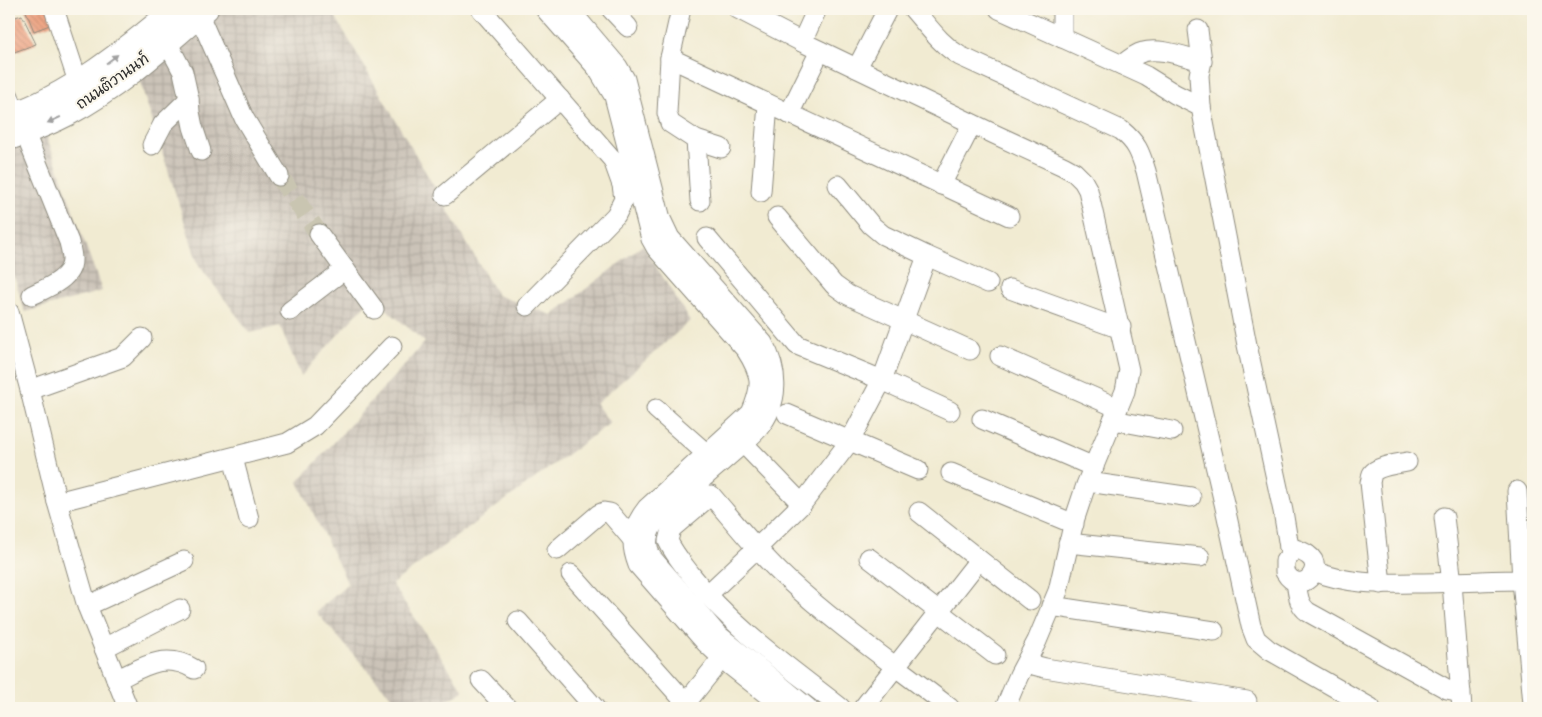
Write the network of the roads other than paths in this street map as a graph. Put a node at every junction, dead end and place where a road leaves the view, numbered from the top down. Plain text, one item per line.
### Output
1 (54, 9) edge
2 (175, 9) edge
3 (481, 9) edge
4 (545, 9) edge
5 (569, 9) edge
6 (611, 9) edge
7 (681, 9) edge
8 (738, 9) edge
9 (817, 9) edge
10 (913, 9) edge
11 (999, 9) edge
12 (1062, 9) edge
13 (887, 10) dead end
14 (202, 12) edge
15 (628, 27) dead end
16 (1198, 30) dead end
17 (1062, 38) junction
18 (167, 42) junction
19 (802, 42) junction
20 (820, 51) junction
21 (670, 58) junction
22 (1202, 61) junction
23 (1122, 65) junction
24 (858, 68) junction
25 (78, 82) junction
26 (189, 99) junction
27 (560, 99) junction
28 (768, 104) junction
29 (1201, 107) junction
30 (789, 114) junction
31 (13, 119) edge
32 (972, 124) junction
33 (696, 140) junction
34 (152, 145) dead end
35 (721, 148) dead end
36 (201, 151) dead end
37 (279, 176) tunnel mouth
38 (838, 185) dead end
39 (941, 185) junction
40 (761, 192) dead end
41 (445, 195) dead end
42 (700, 202) dead end
43 (1009, 216) dead end
44 (777, 217) dead end
45 (319, 234) tunnel mouth
46 (707, 238) dead end
47 (927, 256) junction
48 (345, 269) junction
49 (988, 283) dead end
50 (1010, 289) dead end
51 (32, 295) dead end
52 (527, 306) dead end
53 (374, 309) dead end
54 (290, 311) dead end
55 (9, 312) edge
56 (904, 320) junction
57 (1120, 327) junction
58 (142, 338) dead end
59 (392, 346) dead end
60 (970, 350) dead end
61 (1000, 356) dead end
62 (882, 380) junction
63 (30, 390) junction
64 (656, 409) dead end
65 (950, 411) dead end
66 (787, 414) dead end
67 (1115, 414) junction
68 (982, 419) dead end
69 (1172, 431) dead end
70 (850, 441) junction
71 (743, 443) junction
72 (707, 454) junction
73 (233, 458) junction
74 (1407, 462) dead end
75 (918, 470) dead end
76 (951, 473) dead end
77 (1091, 474) junction
78 (1517, 491) dead end
79 (1191, 497) dead end
80 (57, 502) junction
81 (802, 504) junction
82 (919, 512) dead end
83 (1444, 517) dead end
84 (250, 519) dead end
85 (1074, 524) junction
86 (633, 540) junction
87 (1068, 543) junction
88 (1289, 546) junction
89 (757, 548) junction
90 (557, 550) dead end
91 (1200, 557) dead end
92 (869, 558) dead end
93 (184, 560) dead end
94 (980, 560) junction
95 (1314, 571) junction
96 (571, 574) dead end
97 (1528, 578) edge
98 (1296, 582) junction
99 (1452, 583) junction
100 (1381, 584) junction
101 (706, 595) junction
102 (1030, 600) dead end
103 (87, 606) junction
104 (1051, 606) junction
105 (180, 609) dead end
106 (939, 612) junction
107 (518, 622) dead end
108 (1214, 631) dead end
109 (104, 648) junction
110 (996, 654) dead end
111 (722, 658) junction
112 (1026, 663) junction
113 (896, 666) junction
114 (194, 669) dead end
115 (116, 680) junction
116 (482, 680) dead end
117 (1461, 700) edge
118 (1246, 701) dead end
119 (1533, 704) edge
120 (685, 706) edge
121 (128, 708) edge
122 (507, 708) edge
123 (595, 708) edge
124 (784, 708) edge
125 (808, 708) edge
126 (841, 708) edge
127 (863, 708) edge
128 (950, 708) edge
129 (1005, 708) edge
130 (1370, 708) edge

1 - 25 street
25 -> 2 main road, ถนนติวานนท์
3 - 27 street
4 - 72 street
5 - 71 street
6 - 15 street
7 - 21 street
8 - 19 street
9 - 19 street
10 - 130 street
11 - 17 street
12 - 17 street
13 - 24 street
14 - 18 main road, ถนนติวานนท์
14 - 37 street
16 - 22 street
17 - 23 street
18 - 26 street
18 -> 31 main road, ถนนติวานนท์
19 - 20 street
20 - 24 street
20 - 30 street
21 - 28 street
21 - 33 street
22 - 23 street
22 - 29 street
23 - 29 street
24 - 32 street
25 - 31 main road, ถนนติวานนท์
26 - 34 street
26 - 36 street
27 - 41 street
27 - 52 street
28 - 30 street
28 - 40 street
29 - 88 street
30 - 39 street
31 - 51 street
32 - 39 street
32 - 57 street
33 - 35 street
33 - 42 street
38 - 47 street
39 - 43 street
44 - 56 street
45 - 48 street
46 - 62 street
47 - 49 street
47 - 56 street
48 - 53 street
48 - 54 street
50 - 57 street
55 - 63 street
56 - 60 street
56 - 62 street
57 - 67 street
58 - 63 street
59 - 73 street
61 - 67 street
62 - 65 street
62 - 70 street
63 - 80 street
64 - 72 street
66 - 70 street
67 - 69 street
67 - 77 street
68 - 77 street
70 - 75 street
70 - 81 street
71 - 81 street
71 - 125 street
72 - 86 street
73 - 80 street
73 - 84 street
74 - 100 street
76 - 85 street
77 - 79 street
77 - 85 street
78 - 97 street
80 - 103 street
81 - 89 street
82 - 94 street
83 - 99 street
85 - 87 street
86 - 90 street
86 - 111 street
87 - 91 street
87 - 104 street
88 - 95 street
88 - 98 street
89 - 101 street
89 - 101 street
89 - 113 street
92 - 106 street
93 - 103 street
94 - 102 street
94 - 106 street
95 - 98 street
95 - 100 street
96 - 120 street
97 - 99 street
97 - 119 street
98 - 117 street
99 - 100 street
99 - 117 street
101 - 126 street
103 - 109 street
104 - 108 street
104 - 112 street
105 - 109 street
106 - 110 street
106 - 113 street
107 - 123 street
109 - 115 street
111 - 120 street
111 - 124 street
112 - 118 street
112 - 129 street
113 - 127 street
113 - 128 street
114 - 115 street
115 - 121 street
116 - 122 street

